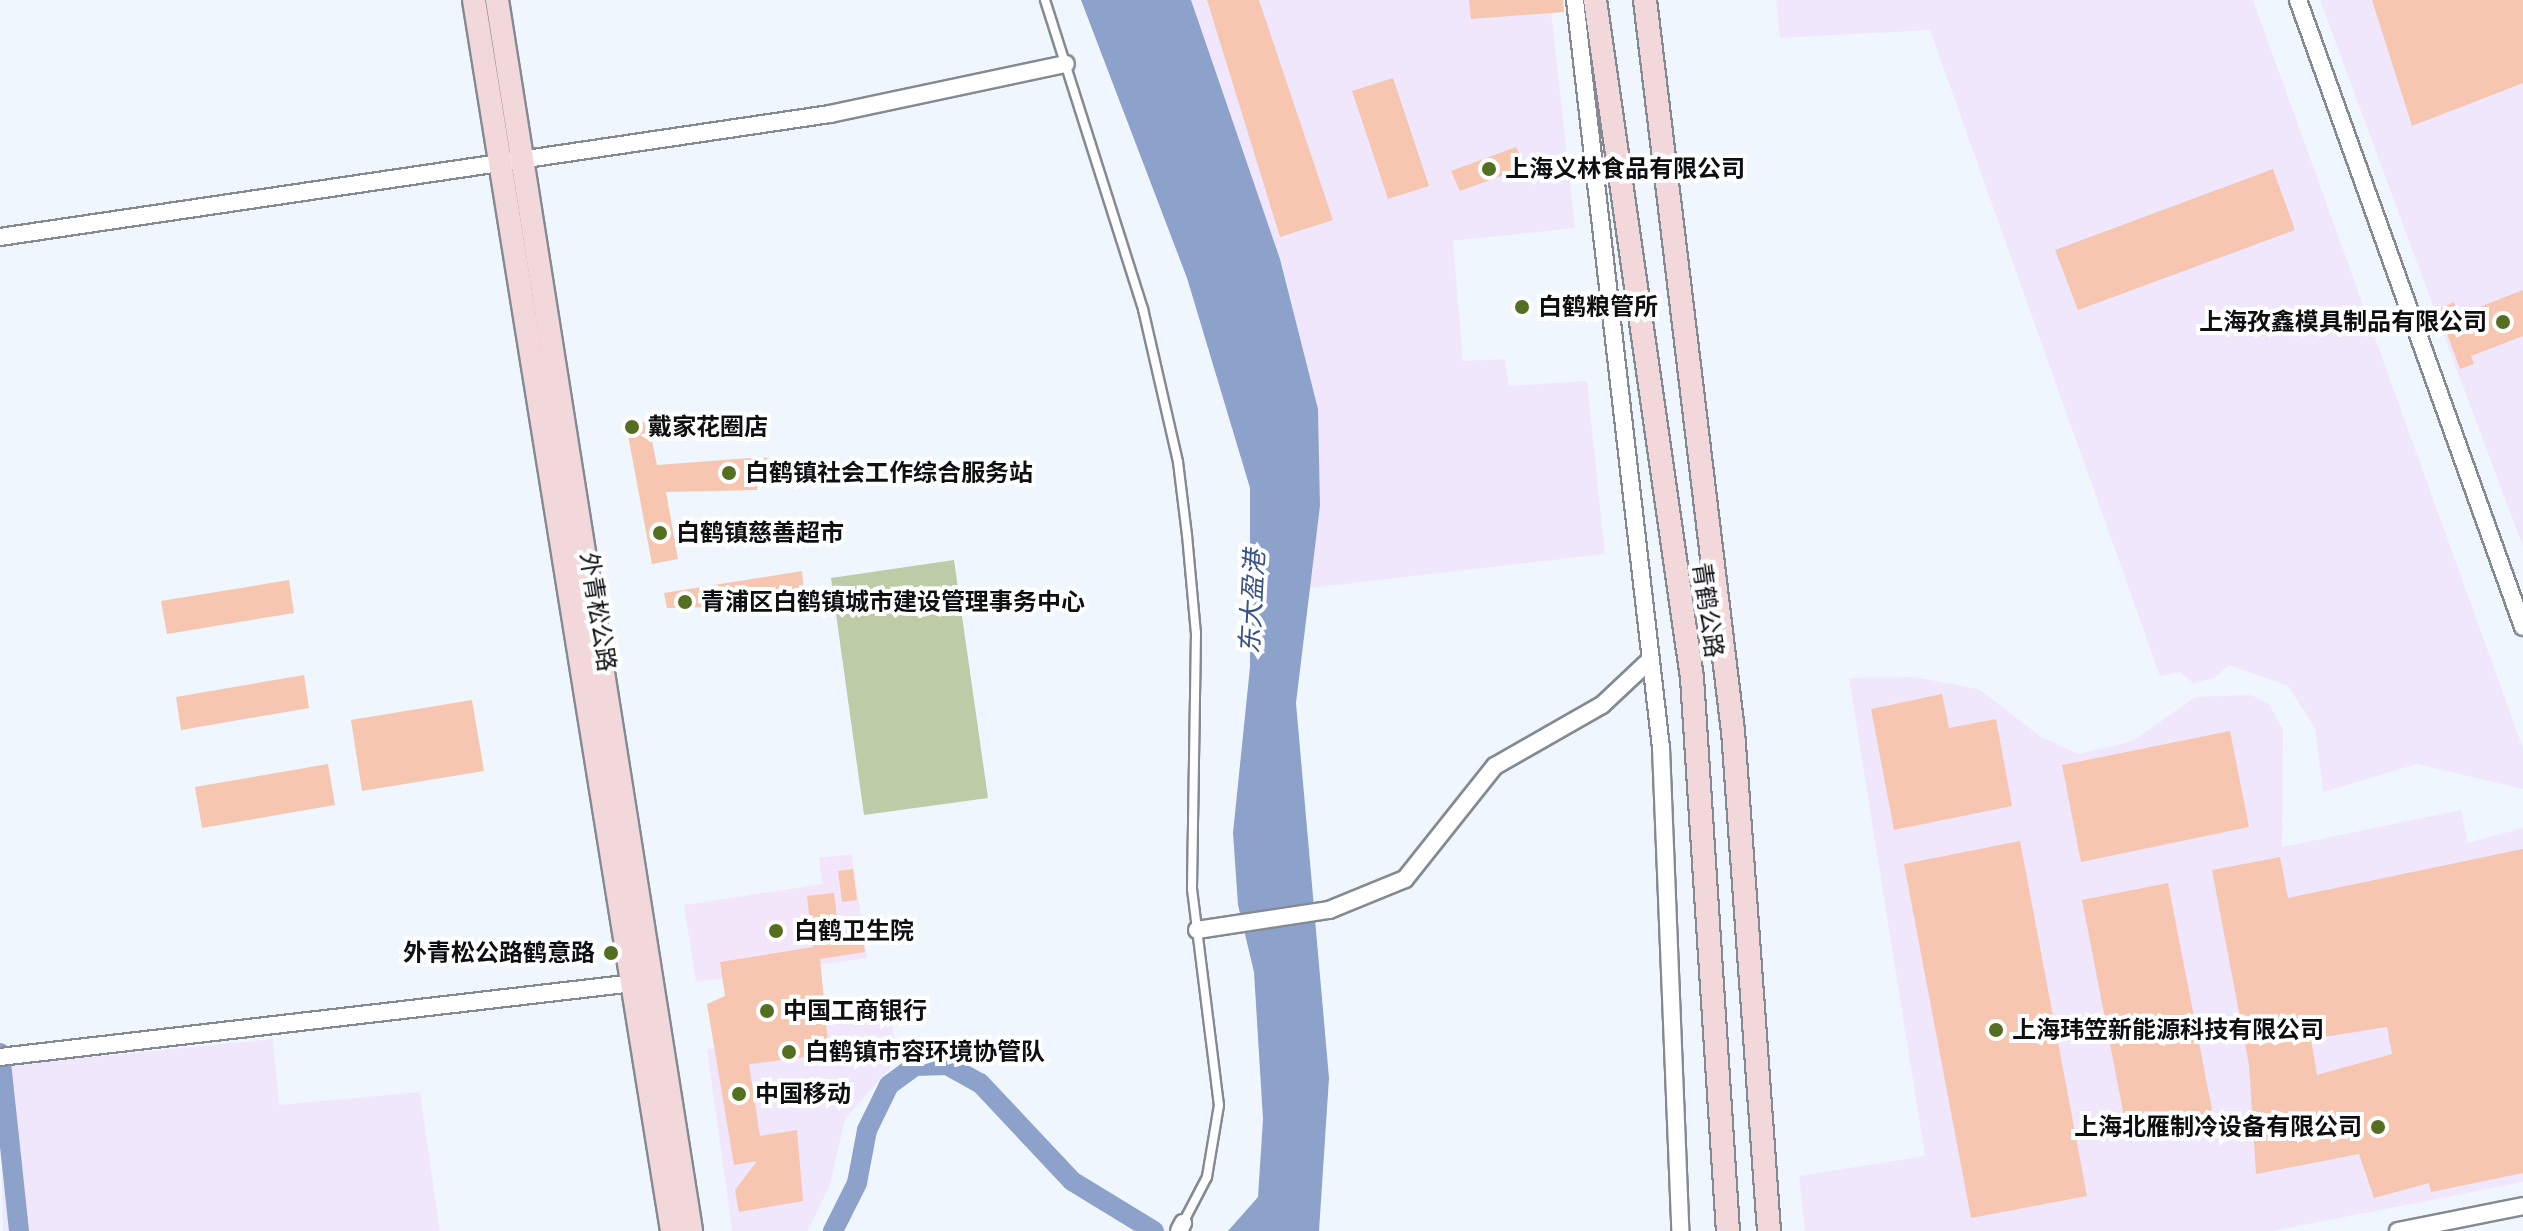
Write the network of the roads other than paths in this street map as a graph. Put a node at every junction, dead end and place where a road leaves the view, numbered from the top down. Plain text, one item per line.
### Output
1 (474, 0) edge
2 (497, 0) edge
3 (1045, 0) edge
4 (1575, 0) edge
5 (1595, 0) edge
6 (1645, 0) edge
7 (2298, 0) edge
8 (1066, 64) junction
9 (509, 158) junction
10 (0, 237) edge
11 (2523, 627) edge
12 (1651, 659) junction
13 (1197, 930) junction
14 (642, 982) junction
15 (7, 1056) edge
16 (2523, 1206) edge
17 (1181, 1227) edge
18 (672, 1231) edge
19 (691, 1231) edge
20 (1680, 1231) edge
21 (1728, 1231) edge
22 (1769, 1231) edge
23 (2398, 1231) edge

1 - 9 main road, 外青松公路
2 - 9 main road, 外青松公路
3 - 8 lane
4 - 12 street
5 - 21 main road, 青鹤公路
6 - 22 main road, 青鹤公路
7 - 11 street
8 - 9 street
8 - 13 lane
9 - 10 street
9 - 14 main road, 外青松公路
12 - 13 street
12 - 20 street
13 - 17 lane
14 - 15 street
14 - 18 main road, 外青松公路
14 - 19 main road, 外青松公路
16 - 23 street

